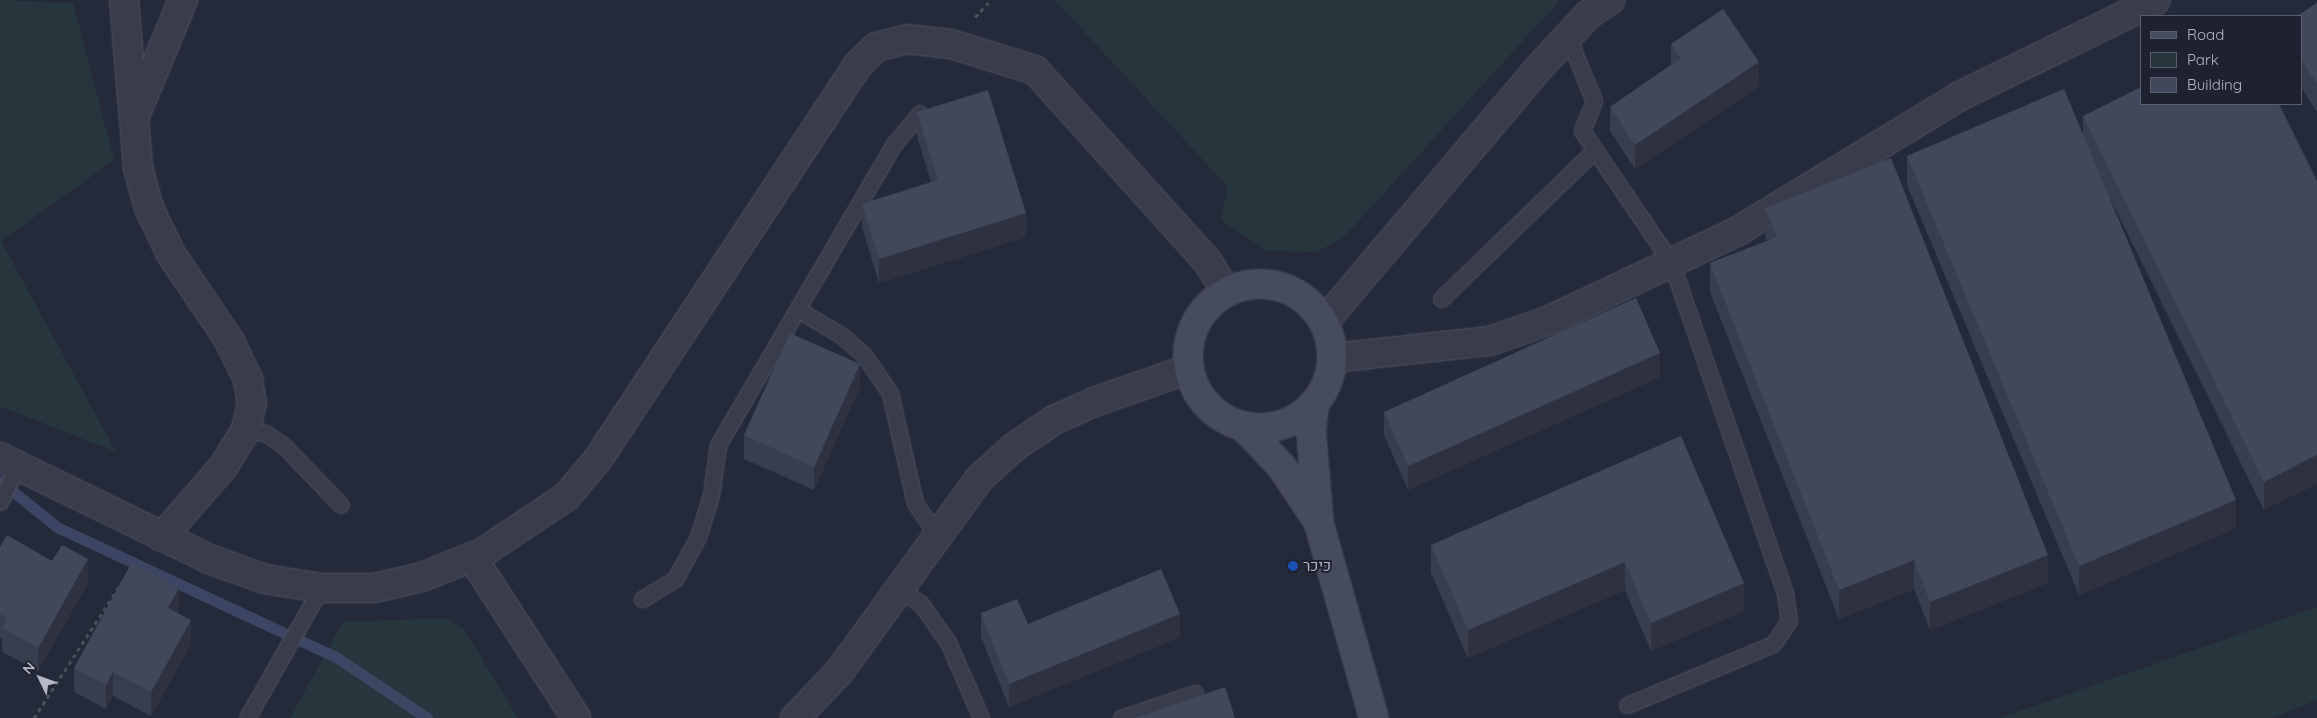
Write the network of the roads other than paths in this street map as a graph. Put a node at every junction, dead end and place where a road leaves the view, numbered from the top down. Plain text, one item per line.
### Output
1 (124, 0) edge
2 (183, 0) edge
3 (1610, 0) edge
4 (2156, 0) edge
5 (1568, 37) junction
6 (920, 113) edge
7 (135, 125) junction
8 (1595, 150) junction
9 (1671, 262) junction
10 (1227, 292) junction
11 (1441, 299) dead end
12 (797, 309) junction
13 (1324, 322) junction
14 (1332, 358) junction
15 (1188, 369) junction
16 (1314, 404) junction
17 (1242, 426) junction
18 (246, 430) junction
19 (9, 461) edge
20 (0, 502) edge
21 (341, 505) dead end
22 (1319, 524) junction
23 (162, 537) junction
24 (939, 538) junction
25 (472, 557) junction
26 (321, 588) junction
27 (901, 590) junction
28 (642, 599) dead end
29 (1196, 693) dead end
30 (1627, 705) dead end
31 (248, 718) edge
32 (576, 718) edge
33 (795, 718) edge
34 (982, 718) edge
35 (1122, 718) edge
36 (1374, 718) edge

1 - 7 street
2 - 7 street
3 - 5 street
4 - 9 street
5 - 8 lane
5 - 13 street
6 - 12 lane
7 - 18 street
8 - 9 lane
8 - 11 lane
9 - 14 street
9 - 30 lane
10 - 13 street
10 - 15 street
10 - 25 street
12 - 24 lane
12 - 28 lane
13 - 14 street
14 - 16 street
15 - 17 street
15 - 24 street
16 - 17 street
16 - 22 street
17 - 22 street
18 - 21 lane
18 - 23 street
19 - 20 lane
19 - 23 street
22 - 36 street
23 - 26 street
24 - 27 street
25 - 26 street
25 - 32 street
26 - 31 lane
27 - 33 street
27 - 34 lane
29 - 35 lane

